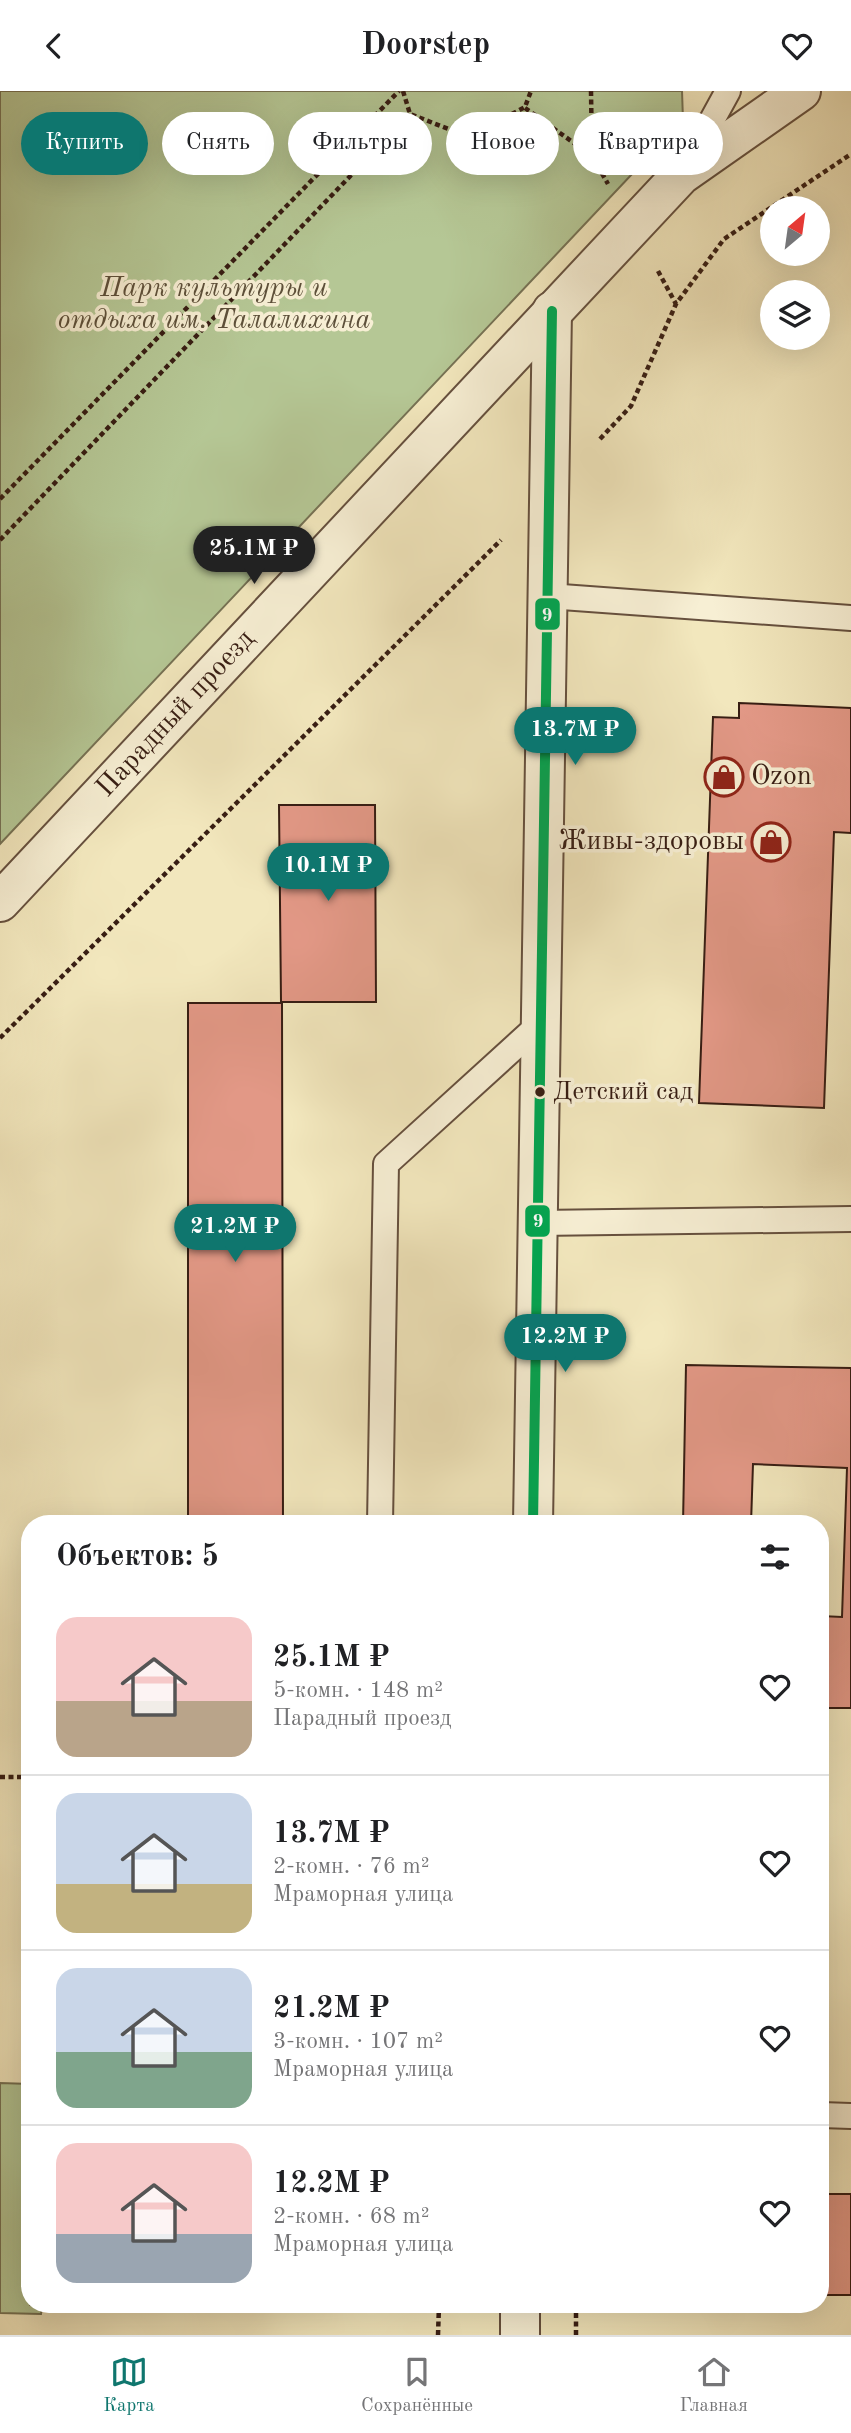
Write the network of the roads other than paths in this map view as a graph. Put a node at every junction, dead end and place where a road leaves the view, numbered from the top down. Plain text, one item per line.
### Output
1 (729, 91) edge
2 (801, 91) edge
3 (717, 112) edge
4 (723, 145) edge
5 (680, 175) edge
6 (552, 311) junction
7 (548, 596) junction
8 (851, 618) edge
9 (0, 901) edge
10 (541, 1023) junction
11 (851, 1219) edge
12 (538, 1223) junction
13 (380, 1515) edge
14 (533, 1515) edge
15 (829, 2116) edge
16 (851, 2116) edge
17 (520, 2313) edge
18 (520, 2335) edge

1 - 3 lane
2 - 4 street, Парадный проезд
5 - 6 street, Парадный проезд
6 - 7 street
6 - 9 street, Парадный проезд
7 - 8 lane
7 - 10 street
10 - 12 street
10 - 13 lane
11 - 12 lane
12 - 14 street
15 - 16 lane
17 - 18 street

